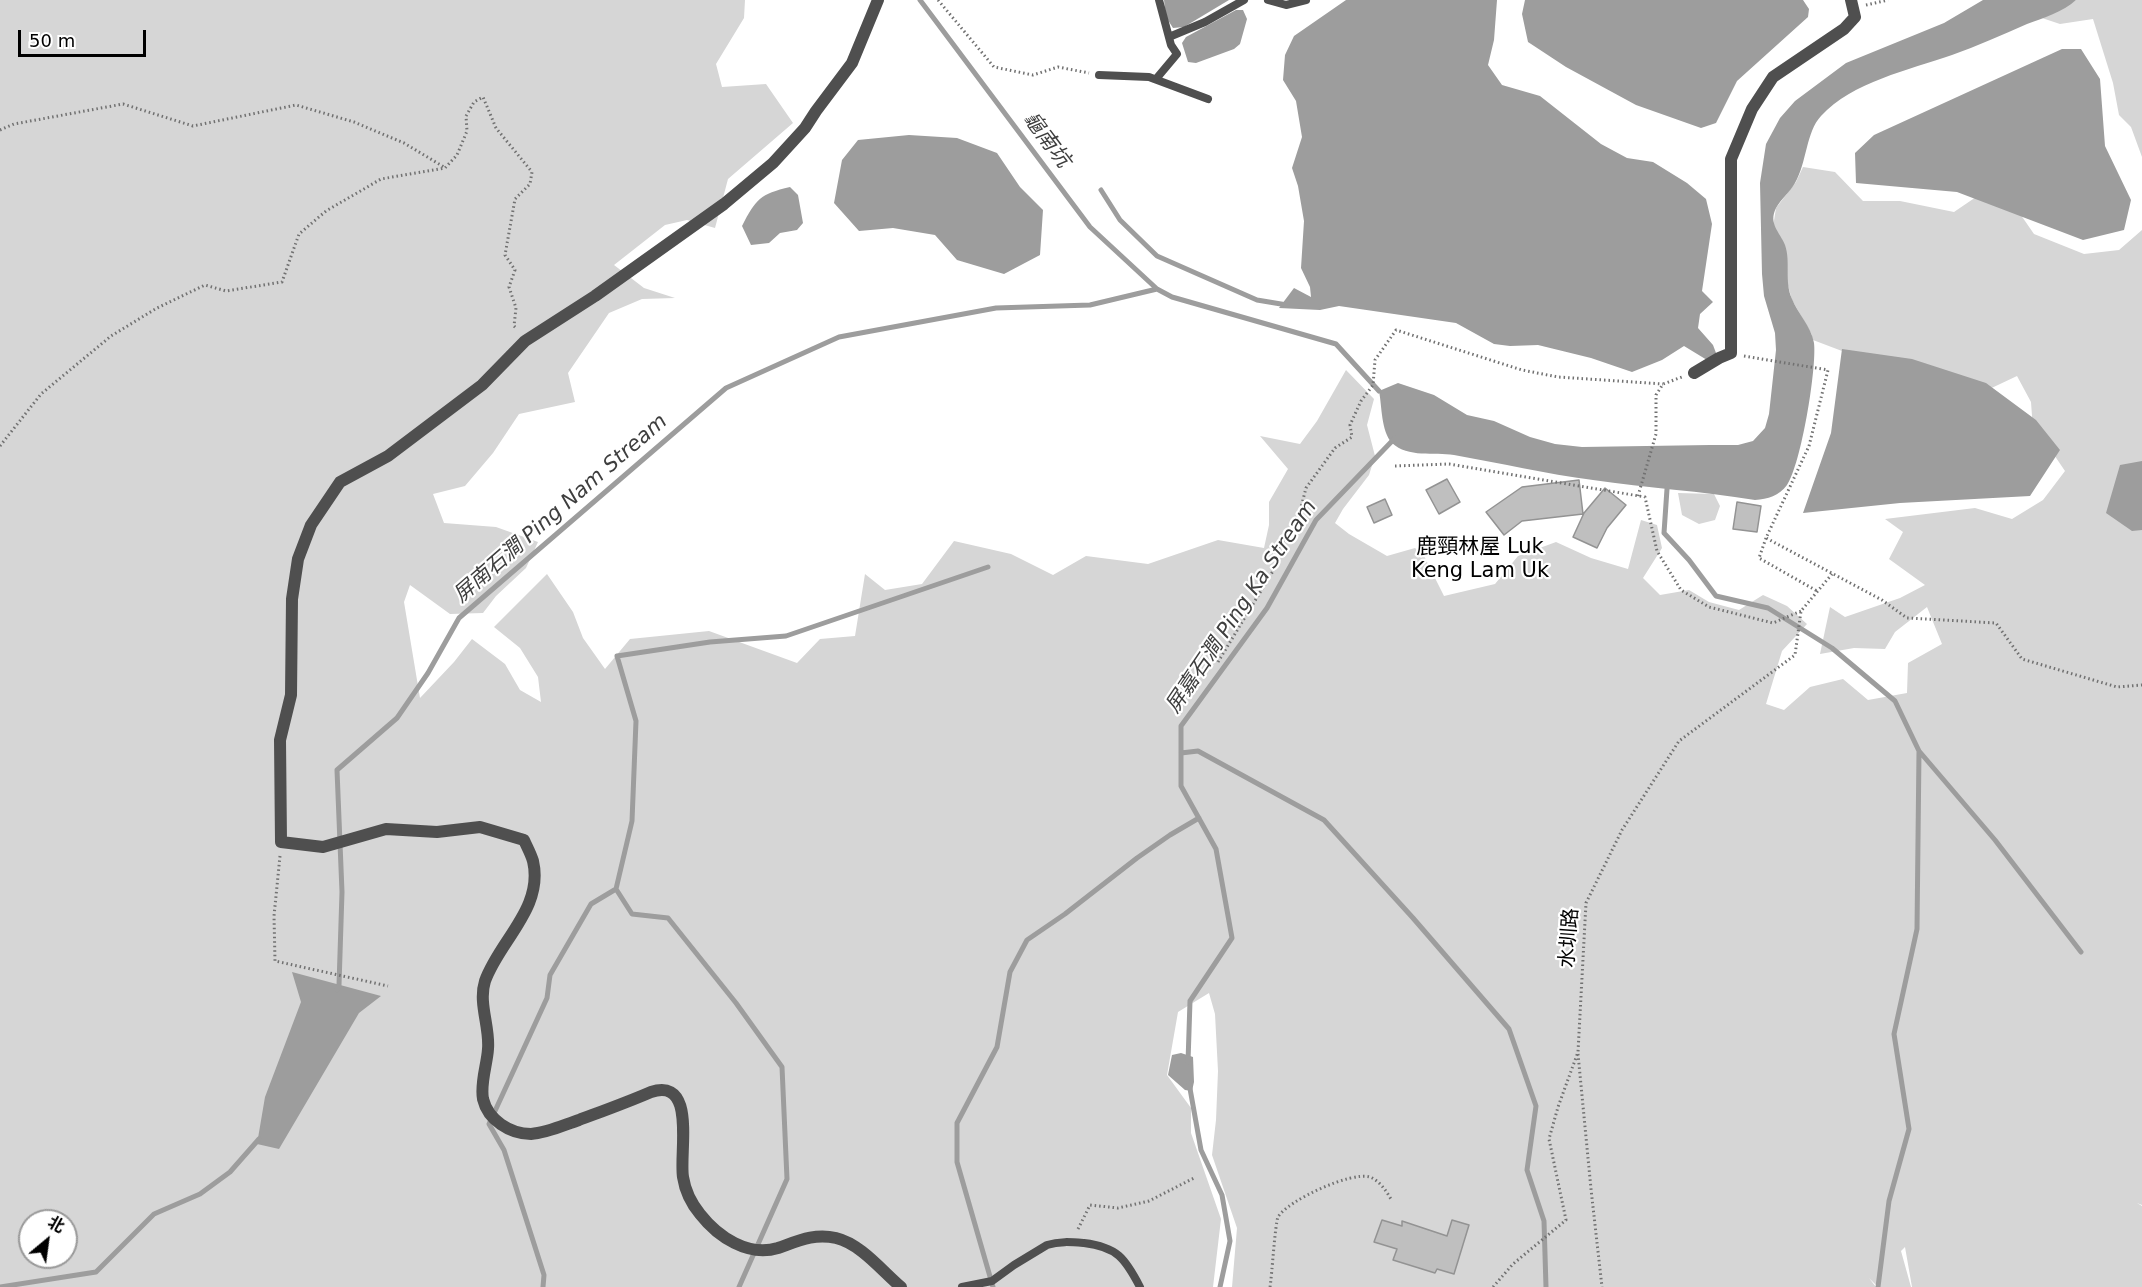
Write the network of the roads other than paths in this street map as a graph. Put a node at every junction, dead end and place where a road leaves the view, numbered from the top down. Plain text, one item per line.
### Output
1 (878, 0) edge
2 (1160, 0) edge
3 (1244, 0) edge
4 (1268, 0) edge
5 (1306, 0) edge
6 (1852, 4) edge
7 (1169, 37) junction
8 (1099, 75) road end
9 (1156, 79) junction
10 (1208, 99) dead end
11 (1694, 373) road end
12 (901, 1287) edge
13 (962, 1287) edge
14 (1140, 1287) edge

1 - 12 street
2 - 7 lane
3 - 7 lane
4 - 5 lane
6 - 11 street
7 - 9 lane
8 - 9 lane
9 - 10 lane
13 - 14 lane

